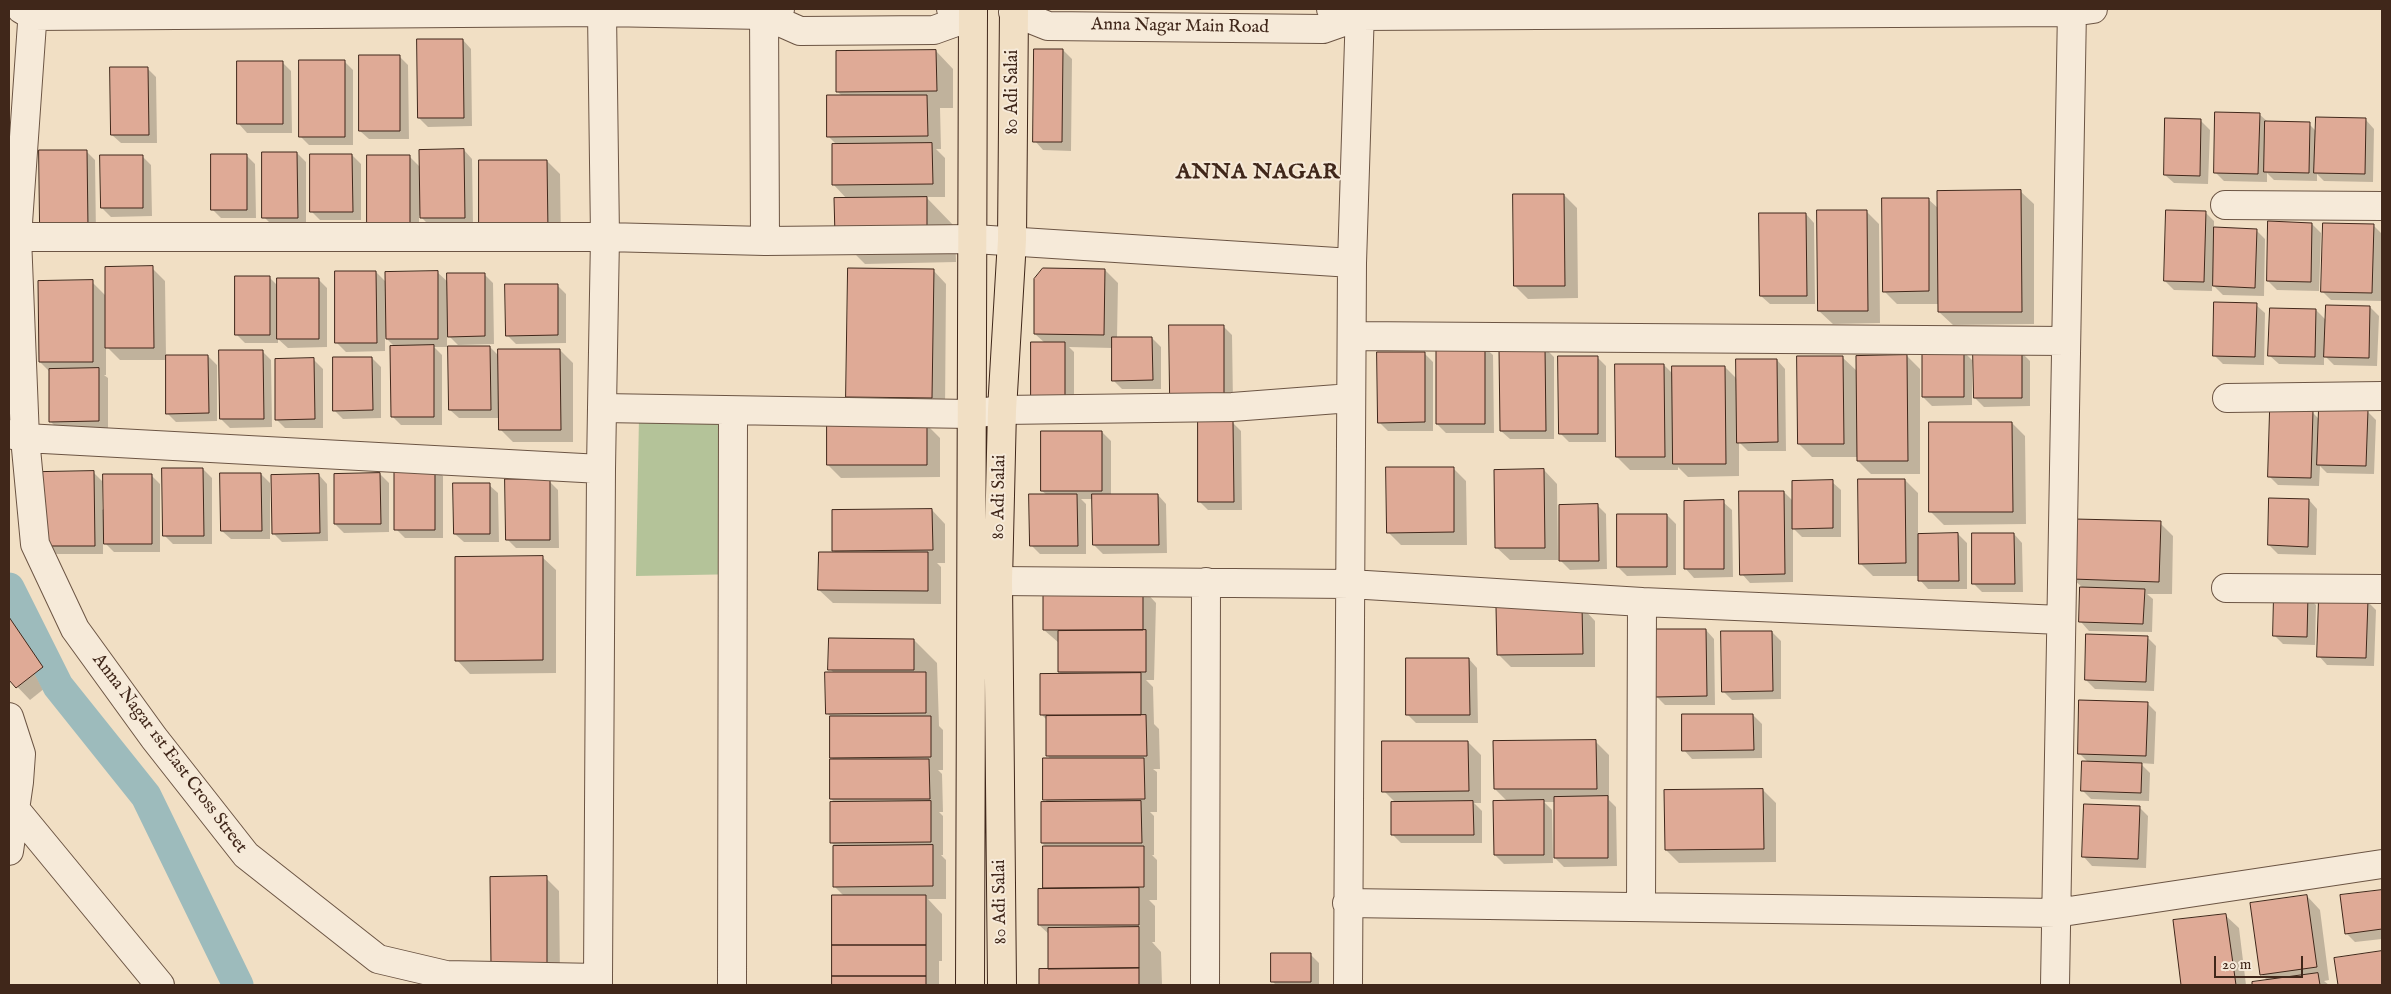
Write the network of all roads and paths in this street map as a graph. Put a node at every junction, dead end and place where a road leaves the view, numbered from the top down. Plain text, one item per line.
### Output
1 (1331, 9) edge
2 (602, 10) edge
3 (1017, 10) edge
4 (2079, 10) edge
5 (29, 11) edge
6 (769, 11) edge
7 (966, 11) edge
8 (1360, 12) edge
9 (2225, 205) dead end
10 (2382, 206) edge
11 (17, 236) junction
12 (605, 238) junction
13 (974, 240) junction
14 (1012, 240) junction
15 (765, 241) junction
16 (1352, 263) junction
17 (1352, 336) junction
18 (2066, 341) junction
19 (2382, 396) edge
20 (1351, 398) junction
21 (2227, 398) dead end
22 (602, 408) junction
23 (1002, 410) junction
24 (734, 411) junction
25 (970, 414) junction
26 (17, 436) edge
27 (602, 469) junction
28 (998, 581) junction
29 (1206, 582) junction
30 (1350, 584) junction
31 (2226, 588) dead end
32 (2382, 589) edge
33 (1642, 602) junction
34 (2062, 620) junction
35 (9, 717) edge
36 (15, 809) junction
37 (9, 851) edge
38 (2382, 864) edge
39 (1347, 903) junction
40 (1641, 907) junction
41 (2056, 913) junction
42 (598, 982) edge
43 (160, 985) edge
44 (732, 985) edge
45 (970, 985) edge
46 (1002, 985) edge
47 (1205, 985) edge
48 (1348, 985) edge
49 (2055, 985) edge

1 - 8 street, Anna Nagar Main Road
2 - 5 street
2 - 6 street
2 - 12 street
3 - 7 street
3 - 8 street, Anna Nagar Main Road
3 - 14 main road, 80 Adi Salai
4 - 8 street, Anna Nagar Main Road
4 - 18 street
5 - 11 street, Anna Nagar 1st East Cross Street
6 - 7 street
6 - 15 street
7 - 13 main road, 80 Adi Salai
8 - 16 street
9 - 10 street
11 - 12 street
11 - 26 street, Anna Nagar 1st East Cross Street
12 - 15 street
12 - 22 street
13 - 14 street
13 - 15 street
13 - 25 main road, 80 Adi Salai
14 - 16 street
14 - 23 main road, 80 Adi Salai
16 - 17 street
17 - 18 street
17 - 20 street
18 - 34 street
19 - 21 street
20 - 23 street
20 - 30 street
22 - 24 street
22 - 27 street
23 - 25 street
23 - 28 main road, 80 Adi Salai
24 - 25 street
24 - 44 street
25 - 45 main road, 80 Adi Salai
26 - 27 street
26 - 42 street, Anna Nagar 1st East Cross Street
27 - 42 street
28 - 29 street
28 - 46 main road, 80 Adi Salai
29 - 30 street
29 - 47 street
30 - 33 street
30 - 39 street
31 - 32 street
33 - 34 street
33 - 40 street
34 - 41 street
35 - 36 street
36 - 37 street
36 - 43 street
38 - 41 street
39 - 40 street
39 - 48 street
40 - 41 street
41 - 49 street

